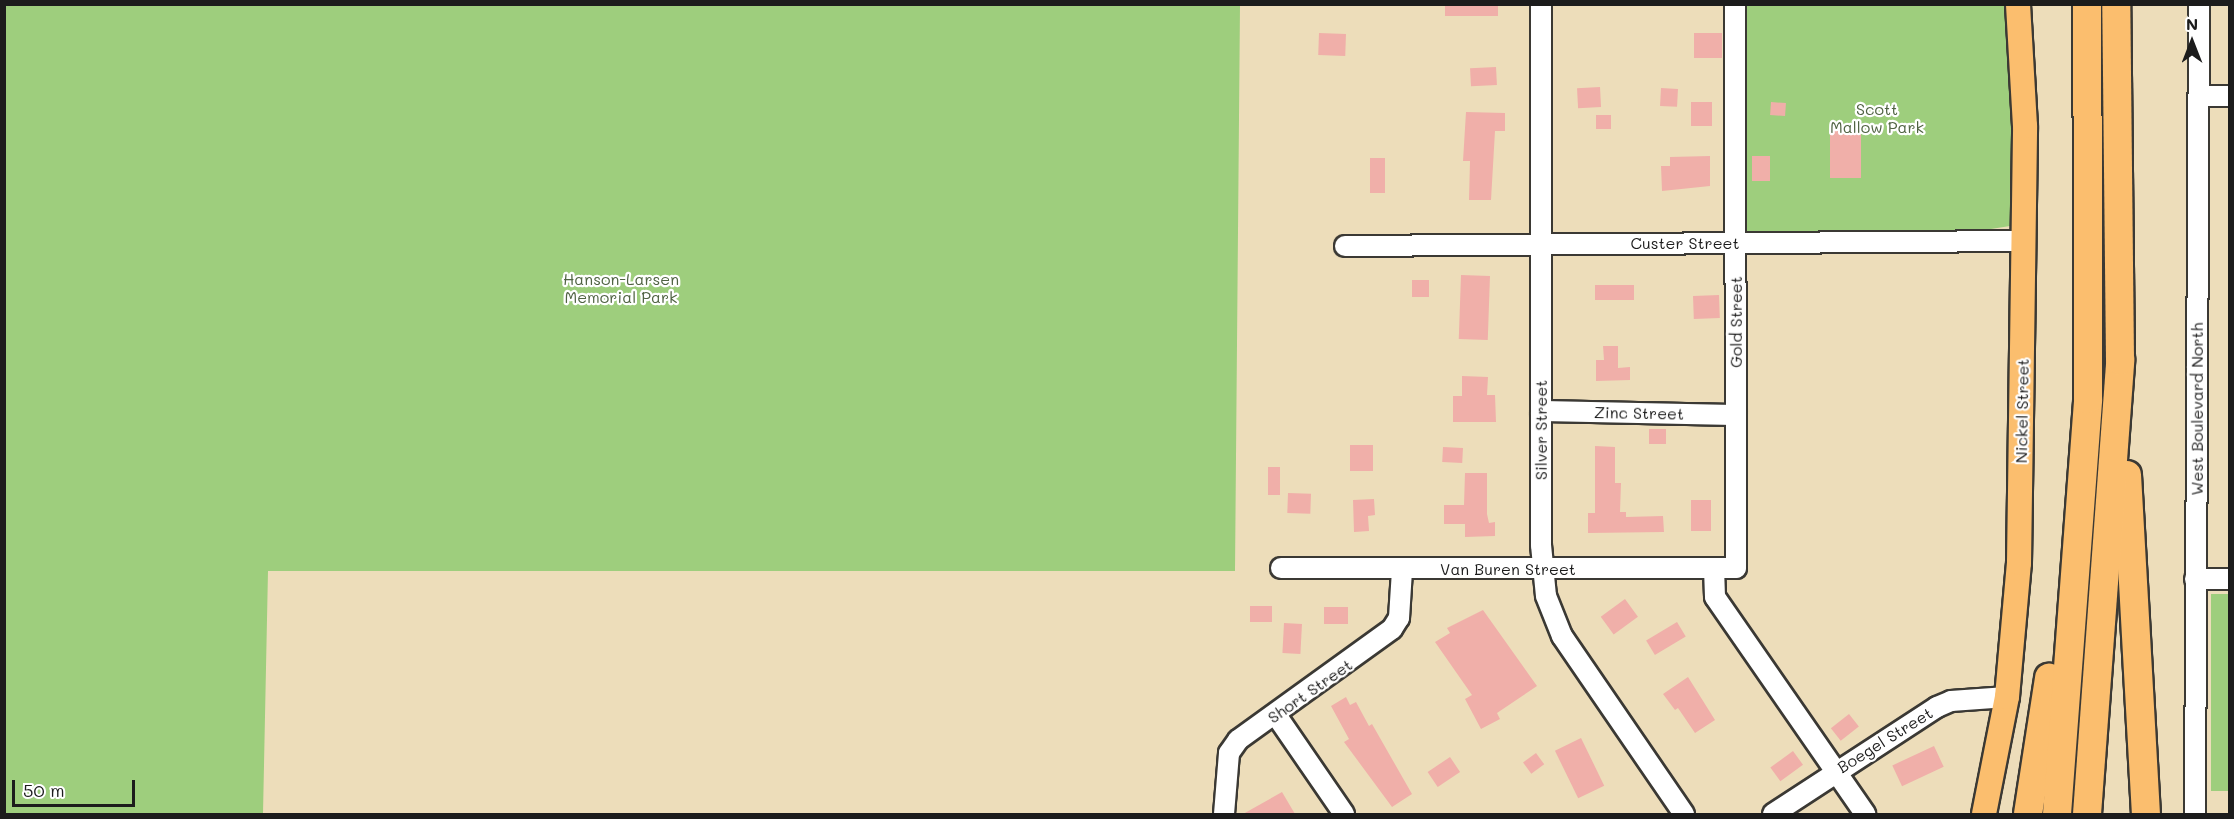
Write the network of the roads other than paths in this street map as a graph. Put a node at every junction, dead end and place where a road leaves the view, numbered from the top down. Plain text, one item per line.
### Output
1 (1541, 4) edge
2 (1734, 4) edge
3 (2018, 4) edge
4 (2087, 4) edge
5 (2116, 4) edge
6 (2199, 4) edge
7 (2199, 96) junction
8 (2229, 96) edge
9 (2024, 242) junction
10 (1735, 243) junction
11 (1541, 244) junction
12 (1345, 246) dead end
13 (2120, 360) junction
14 (2088, 399) junction
15 (1541, 411) junction
16 (1736, 415) junction
17 (1281, 568) dead end
18 (1544, 568) junction
19 (1714, 568) junction
20 (1736, 568) joint
21 (1402, 570) junction
22 (2195, 579) junction
23 (2229, 579) edge
24 (2007, 697) junction
25 (1276, 715) junction
26 (1834, 772) junction
27 (1224, 814) edge
28 (1344, 814) edge
29 (1684, 814) edge
30 (1773, 814) edge
31 (1865, 814) edge
32 (1984, 814) edge
33 (2028, 814) edge
34 (2057, 814) edge
35 (2087, 814) edge
36 (2146, 814) edge
37 (2195, 814) edge

1 - 11 street, Silver Street
2 - 10 street, Gold Street
3 - 9 main road, Nickel Street
4 - 14 highway
5 - 13 highway
6 - 7 street, West Boulevard North
7 - 8 street
7 - 22 street, West Boulevard North
9 - 10 street, Custer Street
9 - 24 main road, Nickel Street
10 - 11 street, Custer Street
10 - 16 street, Gold Street
11 - 12 street, Custer Street
11 - 15 street, Silver Street
13 - 35 highway
13 - 36 highway
14 - 33 highway
14 - 34 highway
15 - 16 street, Zinc Street
15 - 18 street, Silver Street
16 - 20 street, Gold Street
17 - 21 street, Van Buren Street
18 - 19 street, Van Buren Street
18 - 21 street, Van Buren Street
18 - 29 street, Silver Street
19 - 20 street, Van Buren Street
19 - 26 street
21 - 25 street, Short Street
22 - 23 street
22 - 37 street, West Boulevard North
24 - 26 street, Boegel Street
24 - 32 main road, Nickel Street
25 - 27 street, Short Street
25 - 28 street
26 - 30 street, Boegel Street
26 - 31 street

